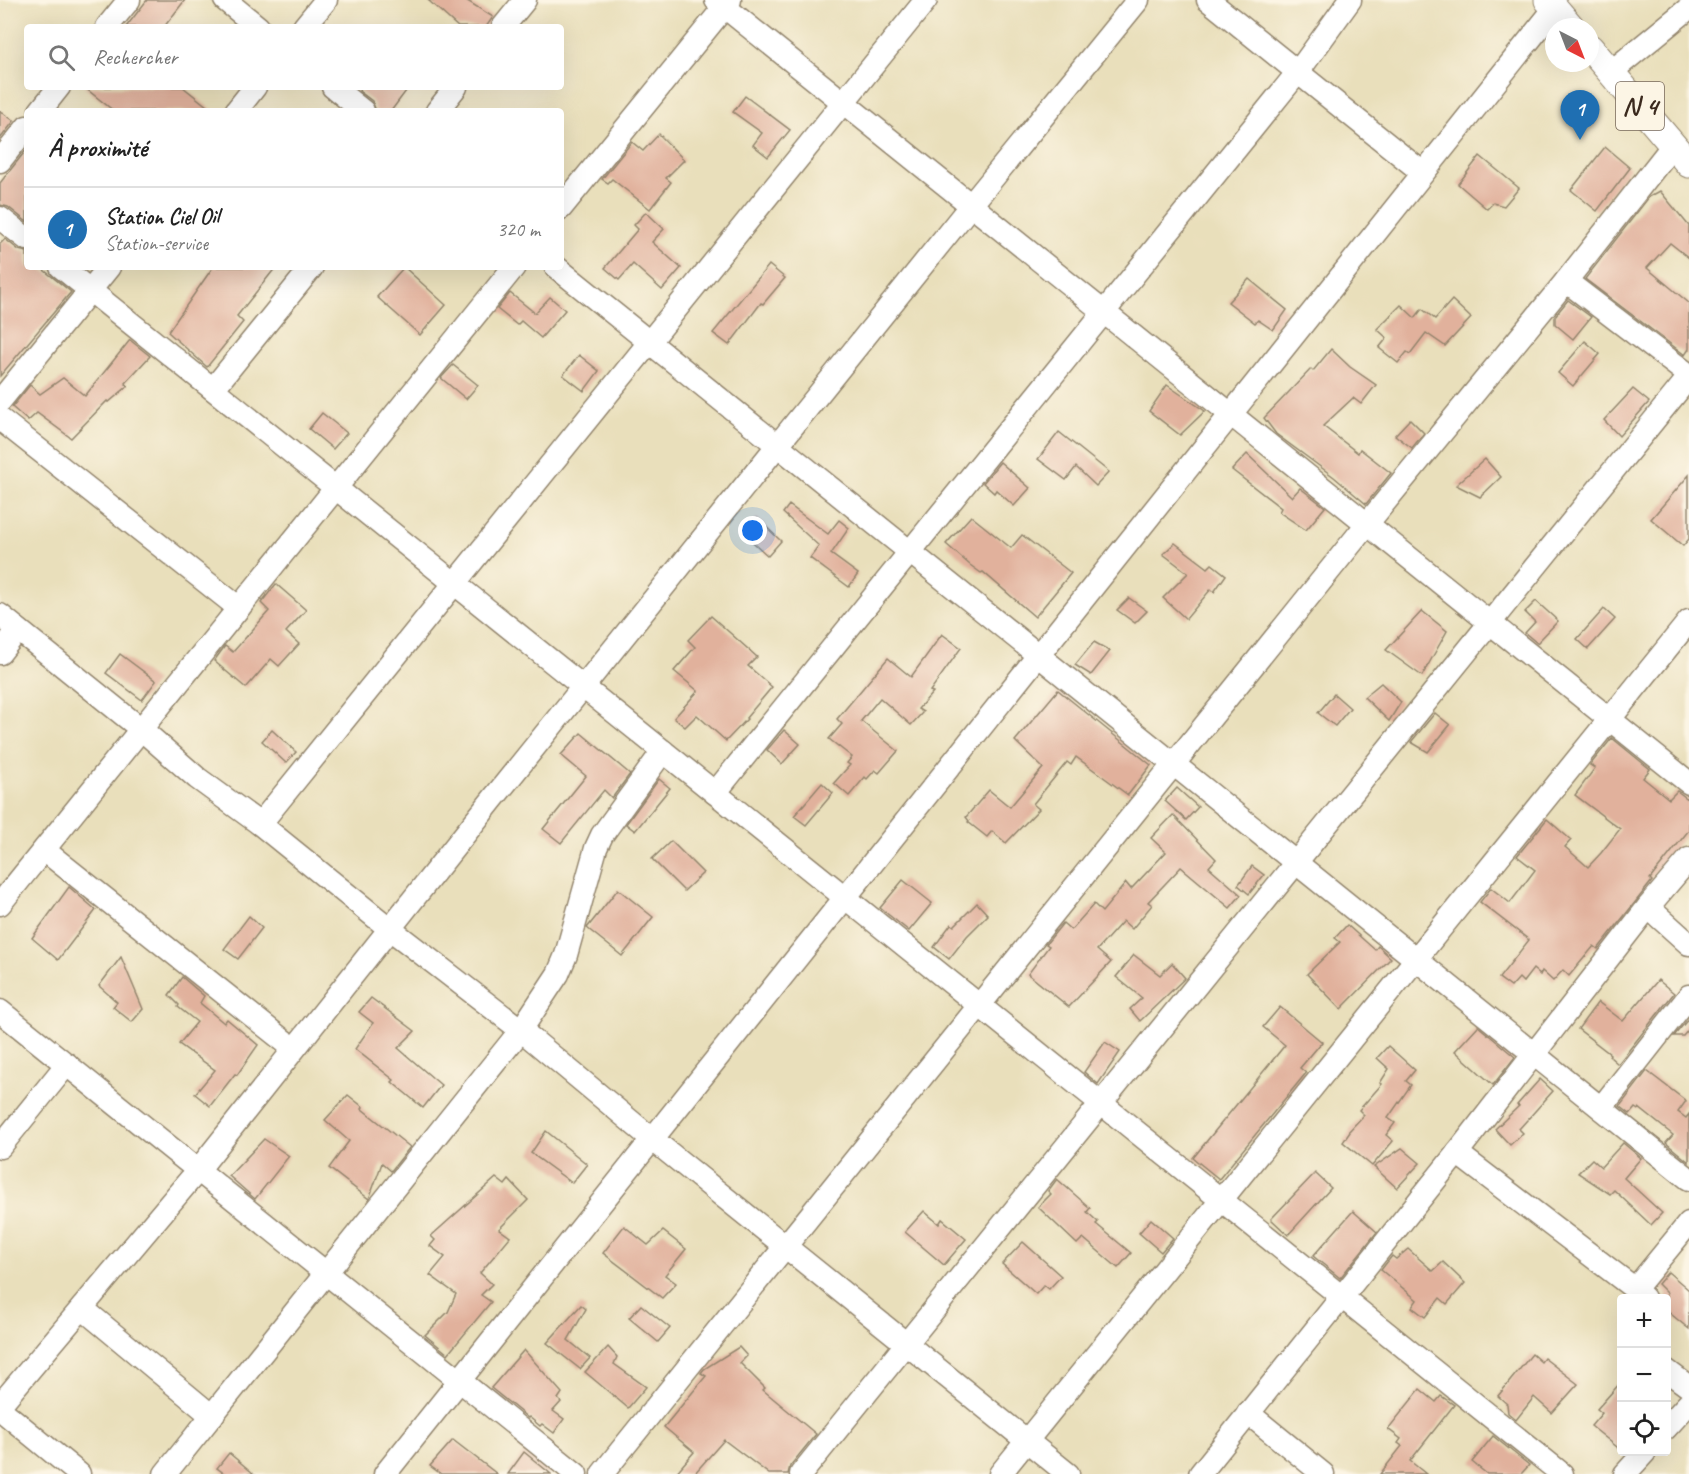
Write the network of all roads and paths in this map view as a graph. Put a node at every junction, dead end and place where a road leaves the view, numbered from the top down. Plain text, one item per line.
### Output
1 (129, 0) edge
2 (225, 0) edge
3 (326, 0) edge
4 (525, 0) edge
5 (926, 0) edge
6 (1138, 0) edge
7 (1208, 0) edge
8 (1350, 0) edge
9 (723, 2) edge
10 (1689, 8) edge
11 (1558, 12) edge
12 (109, 24) edge
13 (254, 24) edge
14 (306, 24) edge
15 (505, 24) edge
16 (1599, 58) edge
17 (1298, 72) junction
18 (1611, 72) junction
19 (57, 90) edge
20 (253, 90) edge
21 (337, 90) edge
22 (454, 90) edge
23 (843, 103) junction
24 (42, 108) edge
25 (238, 108) edge
26 (359, 108) edge
27 (439, 108) edge
28 (24, 131) edge
29 (1681, 155) edge
30 (0, 161) edge
31 (1423, 173) junction
32 (564, 204) edge
33 (970, 205) junction
34 (0, 218) edge
35 (24, 237) edge
36 (65, 270) edge
37 (107, 270) edge
38 (310, 270) edge
39 (512, 270) edge
40 (560, 270) edge
41 (1566, 281) junction
42 (90, 290) junction
43 (1104, 312) junction
44 (650, 342) junction
45 (1689, 376) edge
46 (213, 389) junction
47 (0, 401) edge
48 (1231, 414) junction
49 (0, 419) edge
50 (778, 446) junction
51 (336, 488) junction
52 (1367, 524) junction
53 (910, 552) junction
54 (455, 584) junction
55 (239, 608) junction
56 (0, 615) edge
57 (1689, 621) edge
58 (1489, 622) junction
59 (18, 630) junction
60 (0, 653) edge
61 (1038, 655) junction
62 (584, 687) junction
63 (1609, 718) junction
64 (141, 729) junction
65 (663, 751) junction
66 (1174, 764) junction
67 (1689, 783) edge
68 (715, 793) junction
69 (261, 824) junction
70 (44, 850) junction
71 (1689, 859) edge
72 (1295, 862) junction
73 (845, 898) junction
74 (0, 904) edge
75 (1648, 908) junction
76 (390, 929) junction
77 (1689, 944) edge
78 (1415, 959) junction
79 (1689, 996) edge
80 (979, 1006) junction
81 (0, 1011) edge
82 (521, 1030) junction
83 (294, 1049) junction
84 (1534, 1055) junction
85 (67, 1064) junction
86 (1100, 1103) junction
87 (1601, 1108) junction
88 (652, 1139) junction
89 (0, 1147) edge
90 (1457, 1153) junction
91 (199, 1169) junction
92 (1689, 1179) edge
93 (1221, 1200) junction
94 (1689, 1223) edge
95 (785, 1247) junction
96 (327, 1274) junction
97 (1639, 1294) edge
98 (1341, 1297) junction
99 (82, 1308) junction
100 (906, 1344) junction
101 (1671, 1374) edge
102 (460, 1380) junction
103 (1689, 1387) edge
104 (1689, 1404) edge
105 (0, 1407) edge
106 (1248, 1413) junction
107 (212, 1416) junction
108 (1671, 1423) edge
109 (1027, 1441) junction
110 (1641, 1456) edge
111 (79, 1474) edge
112 (165, 1474) edge
113 (385, 1474) edge
114 (576, 1474) edge
115 (602, 1474) edge
116 (801, 1474) edge
117 (1000, 1474) edge
118 (1068, 1474) edge
119 (1200, 1474) edge
120 (1323, 1474) edge
121 (1562, 1474) edge
122 (1624, 1474) edge

1 - 12 street
2 - 13 street
3 - 14 street
4 - 15 street
5 - 23 street
6 - 33 street
7 - 17 street
8 - 17 street
9 - 23 street
9 - 32 street
10 - 18 street
11 - 31 street
16 - 18 main road, N 4
17 - 31 street
17 - 43 street
18 - 29 main road, N 4
19 - 24 street
20 - 25 street
21 - 26 street
22 - 27 street
23 - 33 street
23 - 44 street
28 - 30 street
29 - 41 street
31 - 48 street
33 - 43 street
33 - 50 street
34 - 35 street
36 - 42 street
37 - 42 street
38 - 46 street
39 - 51 street
40 - 44 street
41 - 45 street
41 - 52 street
42 - 46 street
42 - 47 street
43 - 48 street
43 - 53 street
44 - 50 street
44 - 54 street
45 - 58 street
46 - 51 street
48 - 52 street
48 - 61 street
49 - 55 street
50 - 53 street
50 - 62 street
51 - 54 street
51 - 55 street
52 - 58 street
52 - 66 street
53 - 61 street
53 - 68 street
54 - 62 street
54 - 69 street
55 - 64 street
56 - 59 street
57 - 63 street
58 - 63 street
58 - 72 street
59 - 60 street
59 - 64 street
61 - 66 street
61 - 73 street
62 - 65 street
62 - 76 street
63 - 67 street
63 - 78 street
64 - 69 street
64 - 70 street
65 - 68 street
65 - 82 street
66 - 72 street
66 - 80 street
68 - 73 street
69 - 76 street
70 - 74 street
70 - 83 street
71 - 75 street
72 - 78 street
72 - 86 street
73 - 80 street
73 - 88 street
75 - 77 street
75 - 84 street
76 - 82 street
76 - 83 street
78 - 84 street
78 - 93 street
79 - 87 street
80 - 86 street
80 - 95 street
81 - 85 street
82 - 88 street
82 - 96 street
83 - 91 street
84 - 87 street
84 - 90 street
85 - 89 street
85 - 91 street
86 - 93 street
86 - 100 street
87 - 92 street
88 - 95 street
88 - 102 street
90 - 97 street
90 - 98 street
91 - 96 street
91 - 99 street
93 - 98 street
93 - 109 street
94 - 97 street
95 - 100 street
95 - 115 street
96 - 102 street
96 - 107 street
98 - 106 street
98 - 121 street
99 - 105 street
99 - 107 street
100 - 109 street
100 - 116 street
101 - 103 street
102 - 113 street
102 - 114 street
104 - 108 street
105 - 111 street
106 - 119 street
106 - 120 street
107 - 112 street
109 - 117 street
109 - 118 street
110 - 122 street

